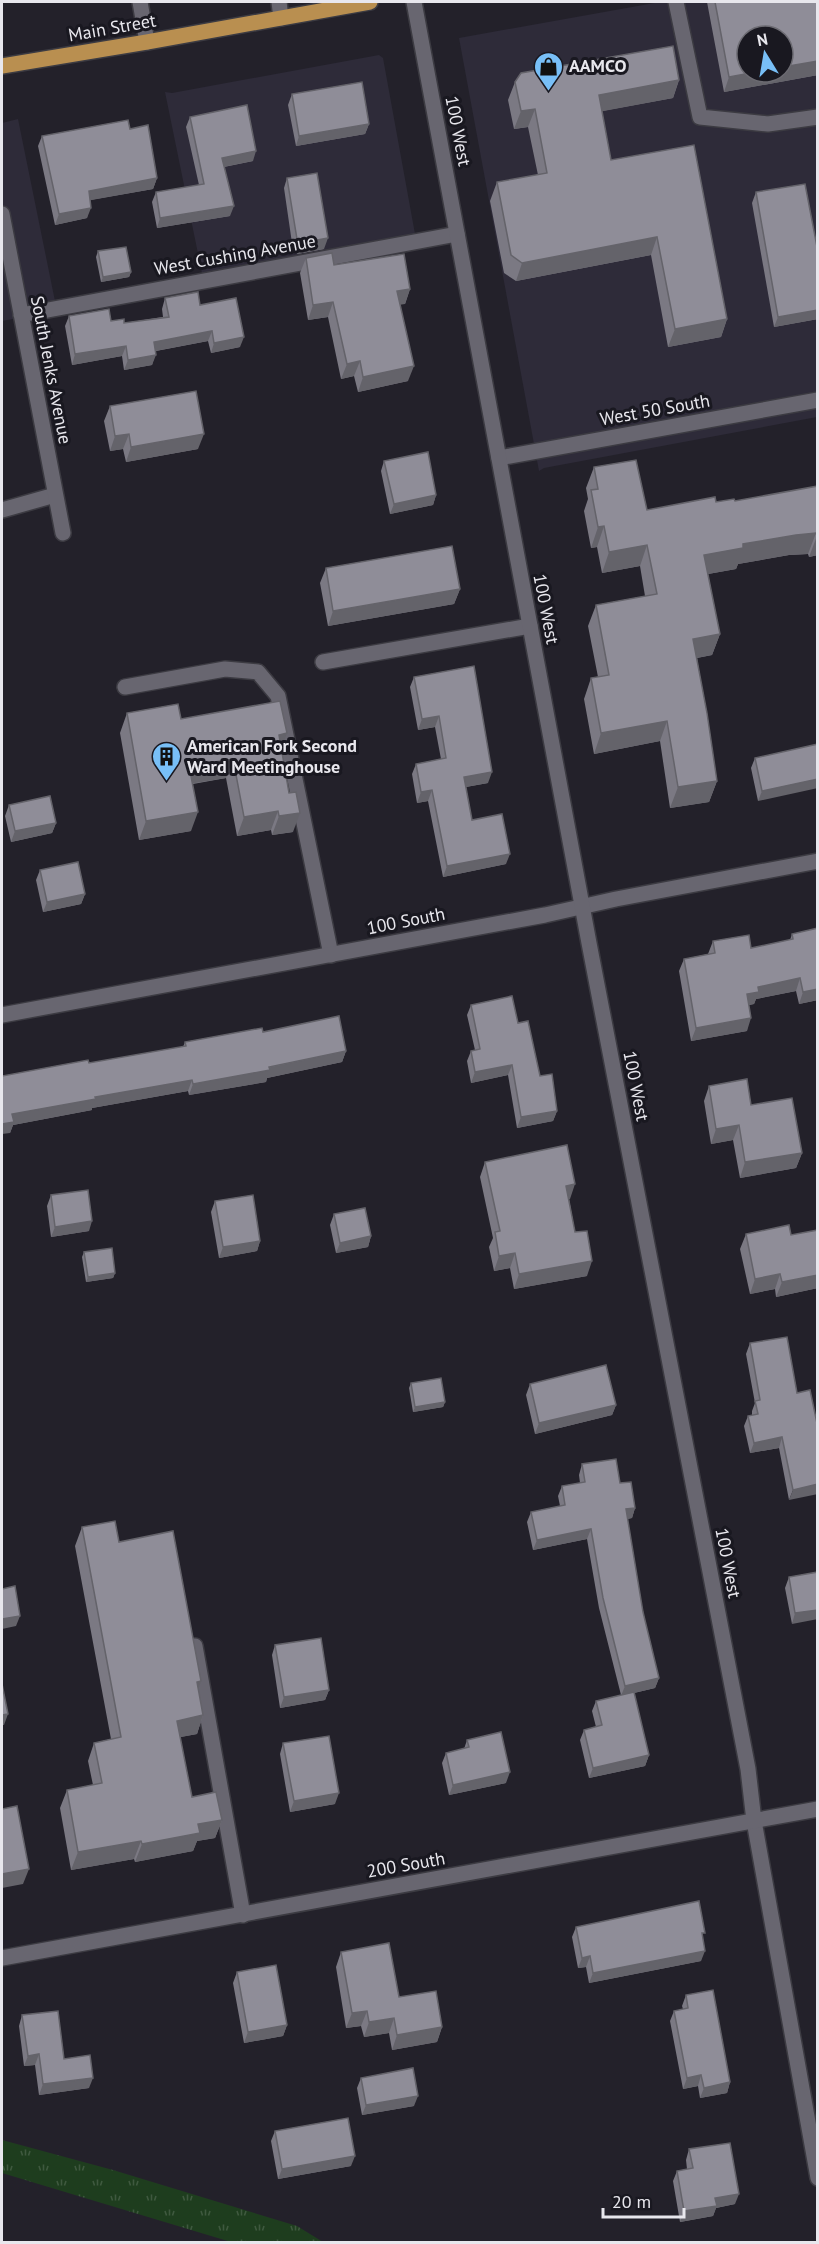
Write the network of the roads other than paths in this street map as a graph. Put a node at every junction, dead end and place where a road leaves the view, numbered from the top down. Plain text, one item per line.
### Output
1 (140, 2) edge
2 (279, 2) edge
3 (370, 2) edge
4 (414, 2) edge
5 (676, 2) edge
6 (281, 18) junction
7 (147, 42) junction
8 (2, 66) edge
9 (818, 117) edge
10 (2, 214) edge
11 (457, 234) junction
12 (21, 315) junction
13 (818, 400) edge
14 (499, 458) junction
15 (55, 495) junction
16 (2, 510) edge
17 (63, 533) dead end
18 (530, 626) junction
19 (323, 662) dead end
20 (125, 687) dead end
21 (818, 861) edge
22 (582, 906) junction
23 (331, 955) junction
24 (2, 1015) edge
25 (195, 1647) edge
26 (818, 1809) edge
27 (754, 1821) junction
28 (243, 1915) junction
29 (2, 1958) edge
30 (818, 2178) edge

1 - 7 street
2 - 6 street
3 - 6 main road, Main Street
4 - 11 street, 100 West
5 - 9 street
6 - 7 main road, Main Street
7 - 8 main road, Main Street
10 - 12 street, South Jenks Avenue
11 - 12 street, West Cushing Avenue
11 - 14 street, 100 West
12 - 15 street, South Jenks Avenue
13 - 14 street, West 50 South
14 - 18 street, 100 West
15 - 16 street
15 - 17 street, South Jenks Avenue
18 - 19 street
18 - 22 street, 100 West
20 - 23 street
21 - 22 street, 100 South
22 - 23 street, 100 South
22 - 27 street, 100 West
23 - 24 street, 100 South
25 - 28 street
26 - 27 street, 200 South
27 - 28 street, 200 South
27 - 30 street, 100 West
28 - 29 street, 200 South

